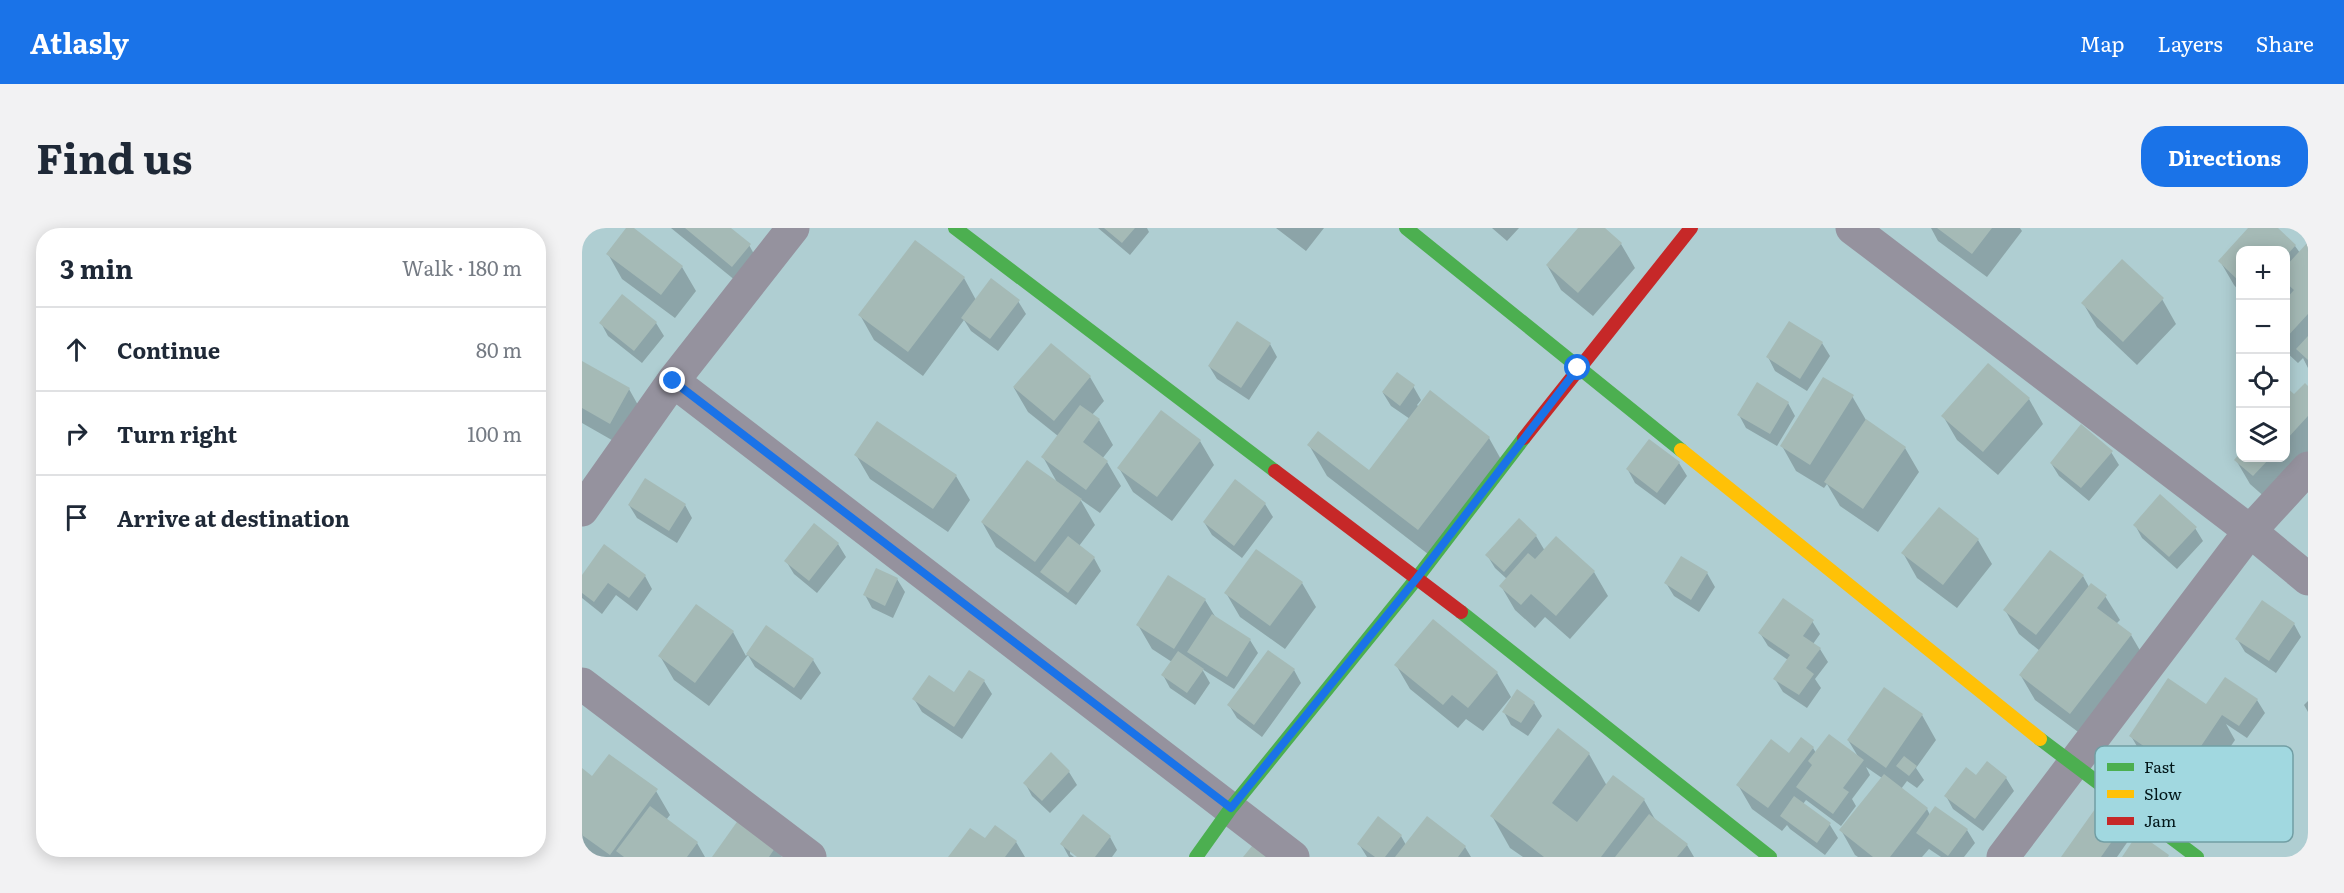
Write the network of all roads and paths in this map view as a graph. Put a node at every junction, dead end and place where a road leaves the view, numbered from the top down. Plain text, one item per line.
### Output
1 (793, 228) edge
2 (956, 228) edge
3 (1406, 228) edge
4 (1691, 228) edge
5 (1852, 228) edge
6 (1578, 368) junction
7 (673, 381) junction
8 (2308, 468) edge
9 (582, 510) edge
10 (2250, 531) junction
11 (1417, 578) junction
12 (2308, 579) edge
13 (582, 684) edge
14 (2073, 766) junction
15 (2095, 782) edge
16 (1231, 808) junction
17 (2177, 842) edge
18 (810, 857) edge
19 (1196, 857) edge
20 (1293, 857) edge
21 (1770, 857) edge
22 (2003, 857) edge
23 (2197, 857) edge

1 - 7 street
2 - 11 street
3 - 6 street
4 - 6 street
5 - 10 street
6 - 11 street
6 - 14 street
7 - 9 street
7 - 16 street
8 - 10 street
10 - 12 street
10 - 14 street
11 - 16 street
11 - 21 street
13 - 18 street
14 - 15 street
14 - 22 street
16 - 19 street
16 - 20 street
17 - 23 street

